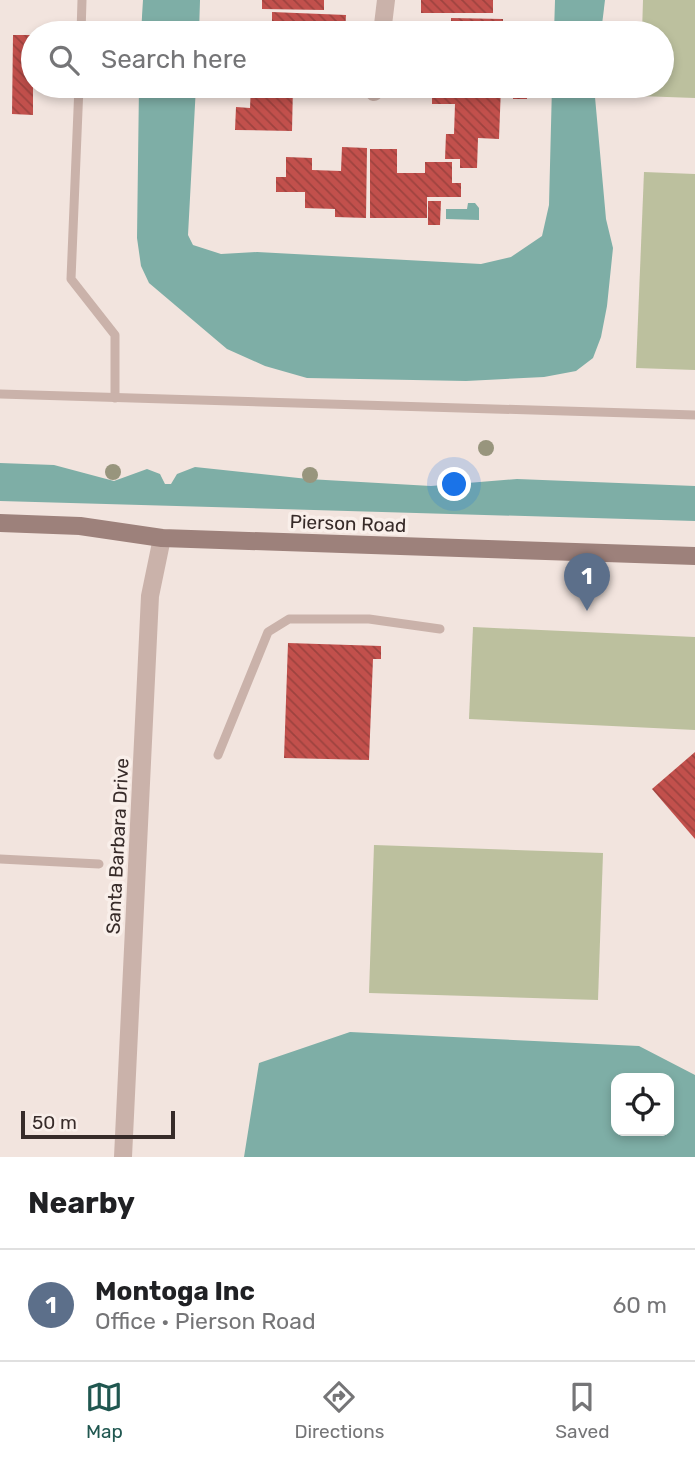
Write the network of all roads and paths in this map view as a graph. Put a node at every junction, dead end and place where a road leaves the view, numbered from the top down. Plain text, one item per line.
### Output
1 (82, 0) edge
2 (386, 0) edge
3 (81, 21) edge
4 (383, 21) edge
5 (79, 98) edge
6 (0, 394) edge
7 (115, 398) junction
8 (695, 415) edge
9 (0, 523) edge
10 (162, 538) junction
11 (695, 556) edge
12 (440, 629) dead end
13 (218, 755) dead end
14 (0, 859) edge
15 (99, 864) dead end
16 (123, 1157) edge

1 - 3 lane
2 - 4 street
5 - 7 lane
6 - 7 lane
7 - 8 lane
9 - 10 street, Pierson Road
10 - 11 street, Pierson Road
10 - 16 street, Santa Barbara Drive
12 - 13 lane
14 - 15 lane

